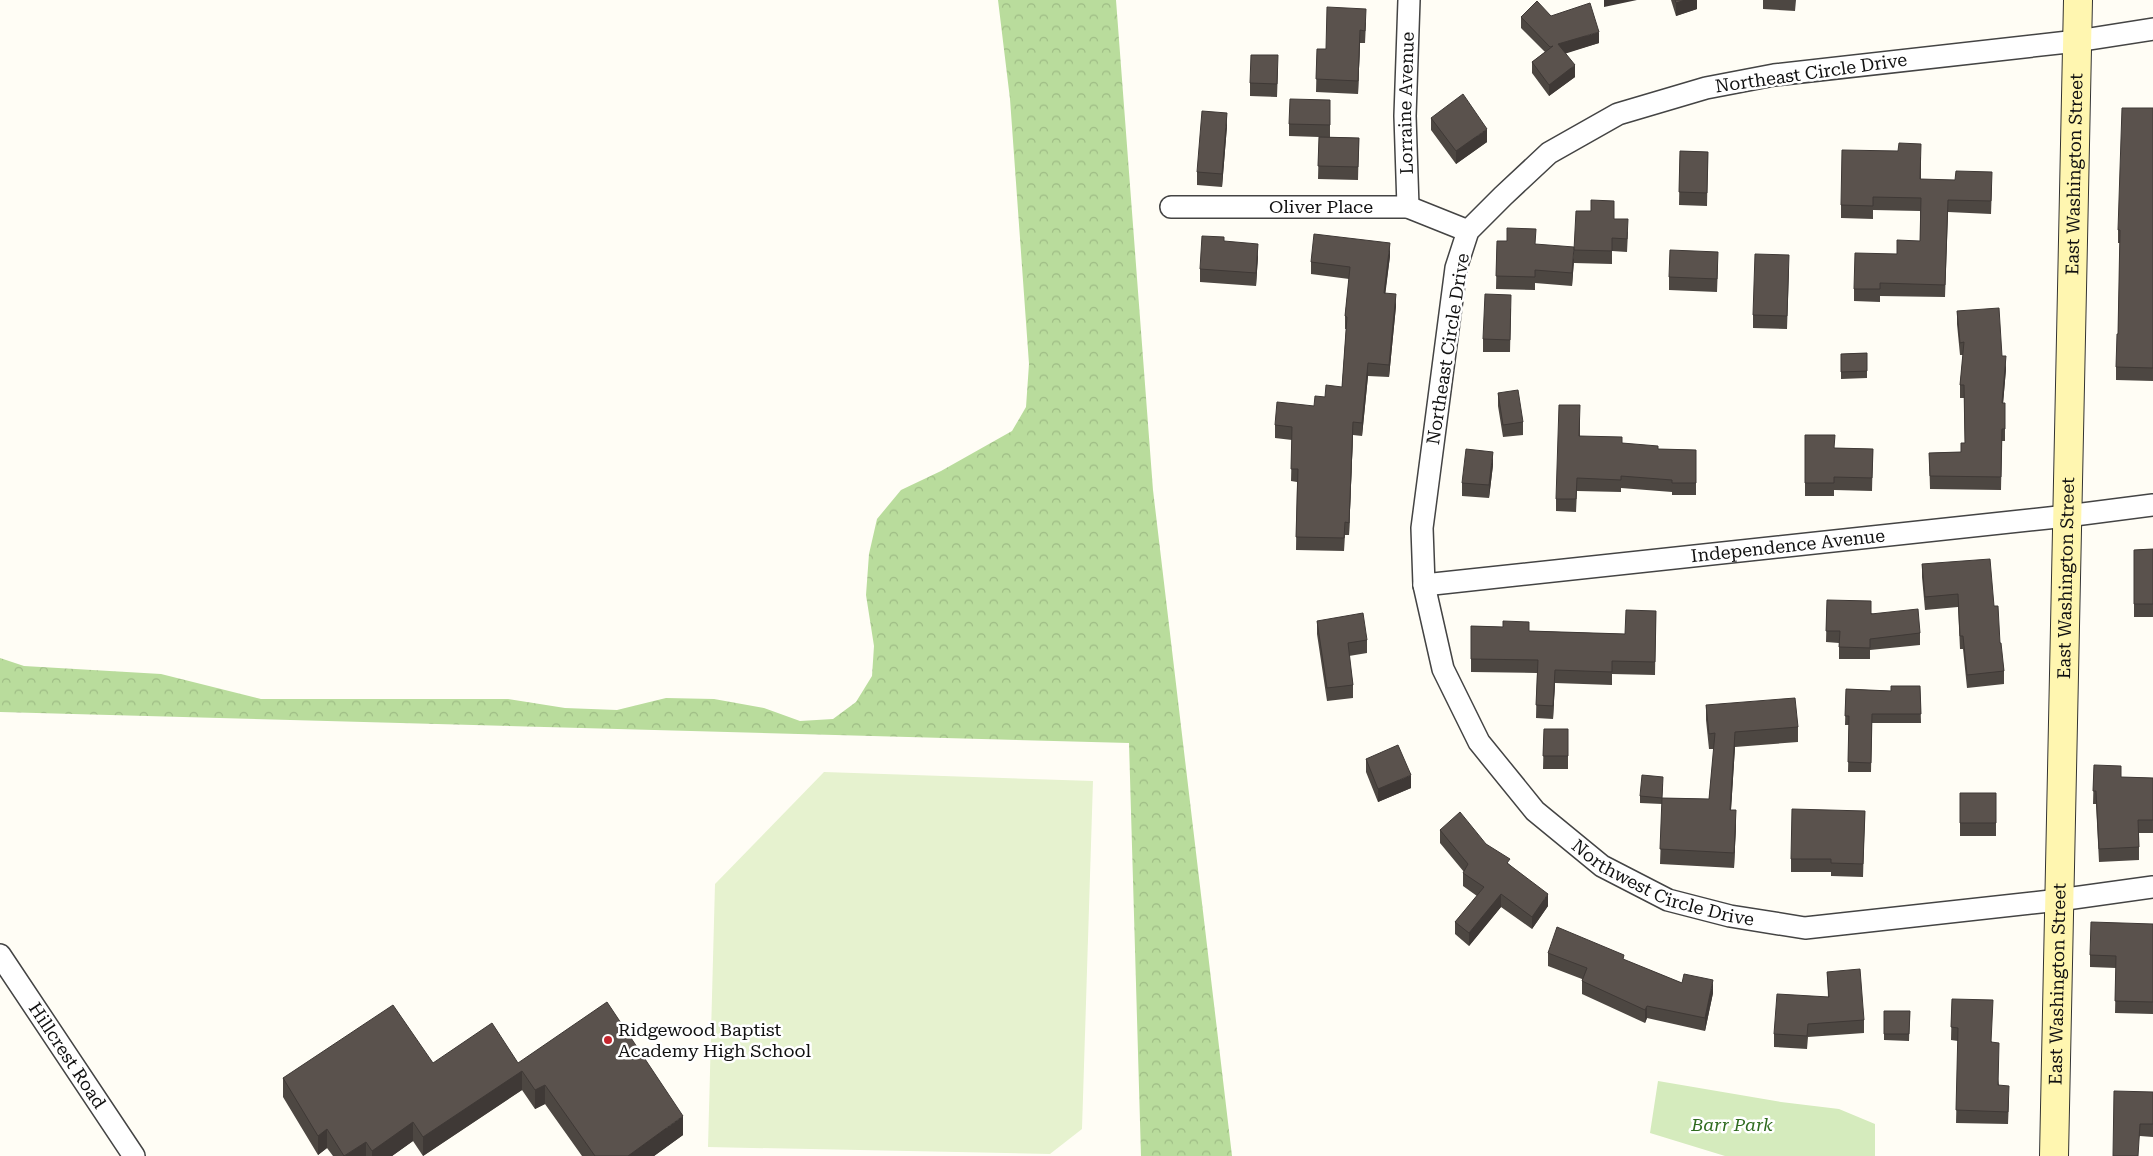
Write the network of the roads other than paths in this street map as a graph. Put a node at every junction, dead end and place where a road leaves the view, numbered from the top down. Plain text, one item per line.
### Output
1 (1409, 0) edge
2 (2078, 0) edge
3 (2153, 29) edge
4 (2077, 41) junction
5 (1408, 207) junction
6 (1171, 208) dead end
7 (1468, 231) junction
8 (2153, 504) edge
9 (2067, 516) junction
10 (1424, 585) junction
11 (2153, 887) edge
12 (2059, 900) junction
13 (0, 955) edge
14 (134, 1156) edge
15 (2054, 1156) edge

1 - 5 street, Lorraine Avenue
2 - 4 street, East Washington Street
3 - 4 street, Northeast Circle Drive
4 - 7 street, Northeast Circle Drive
4 - 9 street, East Washington Street
5 - 6 street, Oliver Place
5 - 7 street, Oliver Place
7 - 10 street, Northeast Circle Drive
8 - 9 street, Independence Avenue
9 - 10 street, Independence Avenue
9 - 12 street, East Washington Street
10 - 12 street, Northwest Circle Drive
11 - 12 street, Northwest Circle Drive
12 - 15 street, East Washington Street
13 - 14 street, Hillcrest Road

